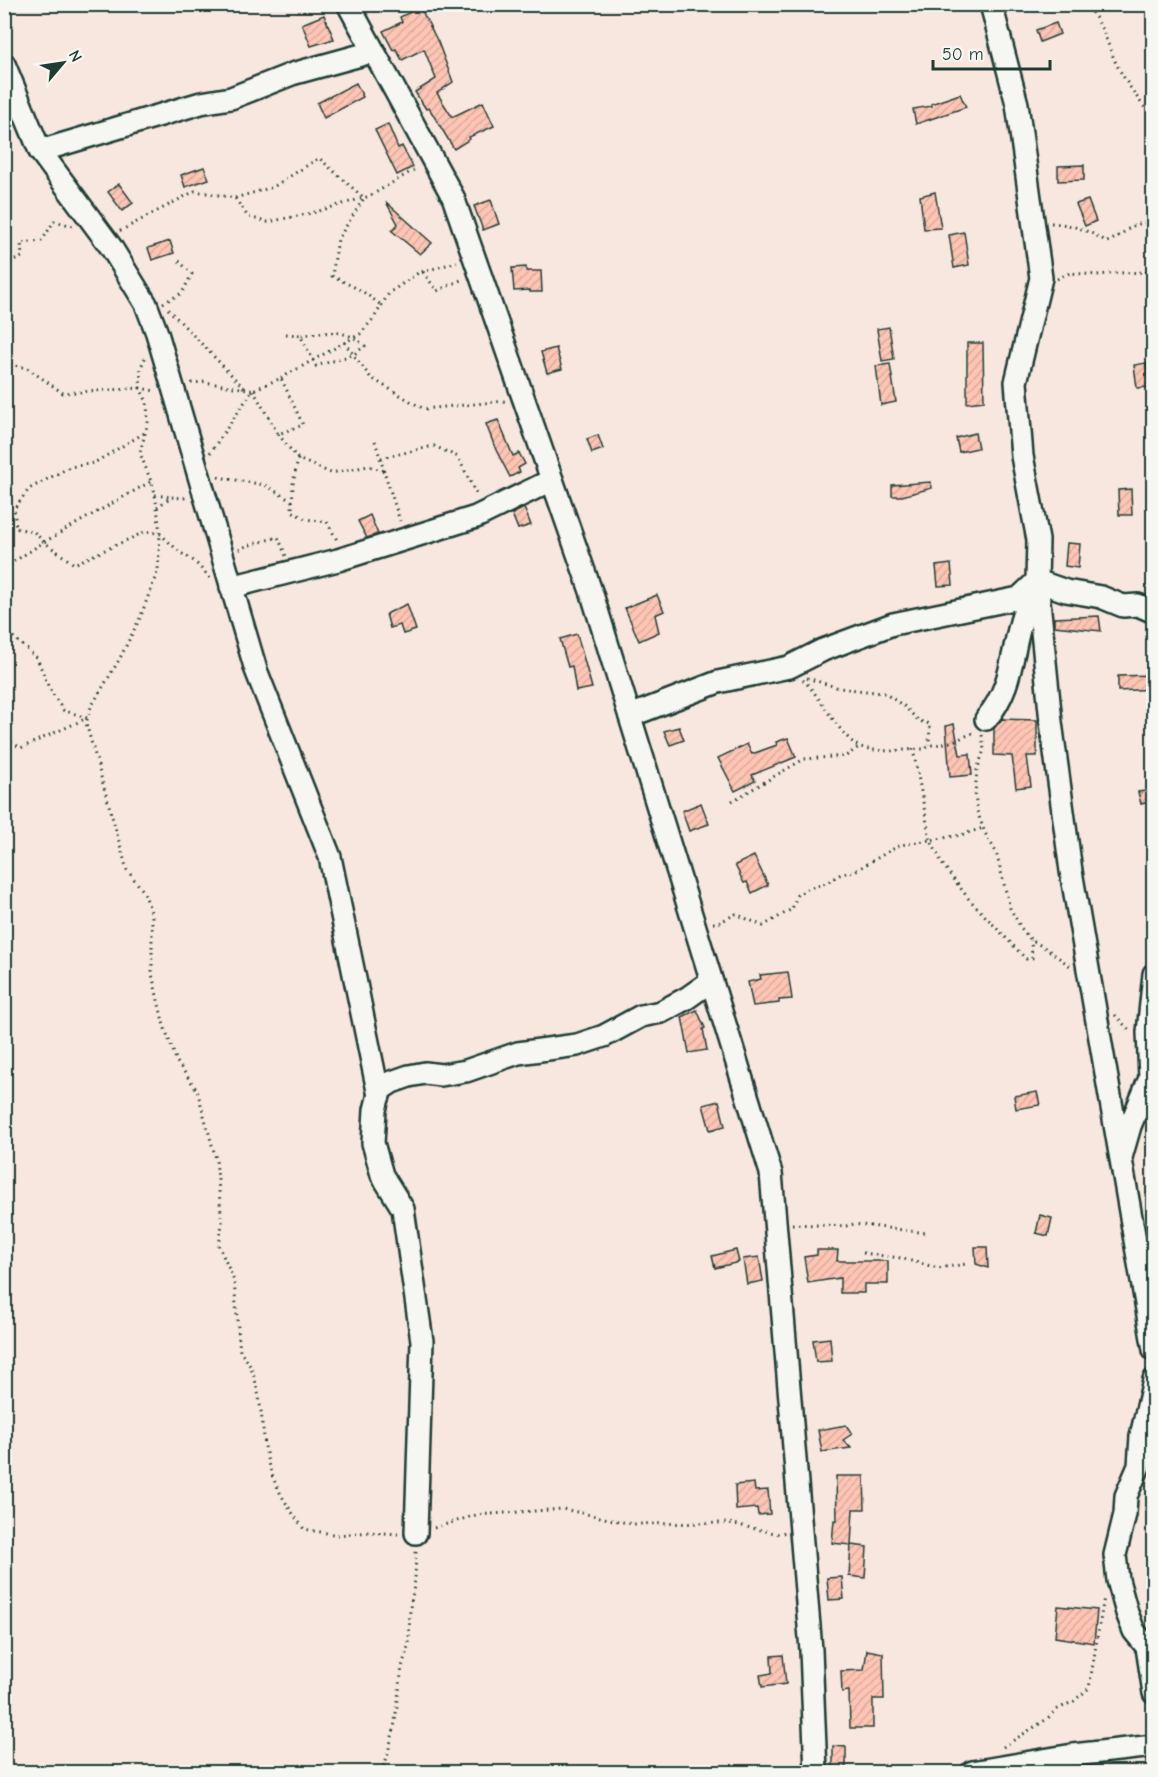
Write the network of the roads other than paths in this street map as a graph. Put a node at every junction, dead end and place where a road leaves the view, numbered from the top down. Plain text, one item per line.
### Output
1 (348, 4) edge
2 (991, 4) edge
3 (372, 52) junction
4 (4, 64) edge
5 (40, 151) junction
6 (552, 480) junction
7 (1037, 581) junction
8 (231, 587) junction
9 (1148, 607) edge
10 (630, 716) junction
11 (986, 718) road end
12 (1154, 974) edge
13 (711, 981) junction
14 (379, 1096) junction
15 (1120, 1159) junction
16 (1154, 1350) edge
17 (1154, 1380) edge
18 (416, 1533) road end
19 (1154, 1693) edge
20 (1154, 1746) edge
21 (816, 1773) edge
22 (972, 1773) edge

1 - 3 street
2 - 7 street
3 - 5 street
3 - 6 street
4 - 5 street
5 - 8 street
6 - 8 street
6 - 10 street
7 - 9 street
7 - 10 street
7 - 11 street
7 - 15 street
8 - 14 street
10 - 13 street
12 - 15 street
13 - 14 street
13 - 21 street
14 - 18 street
15 - 16 street
17 - 19 street
20 - 22 street

